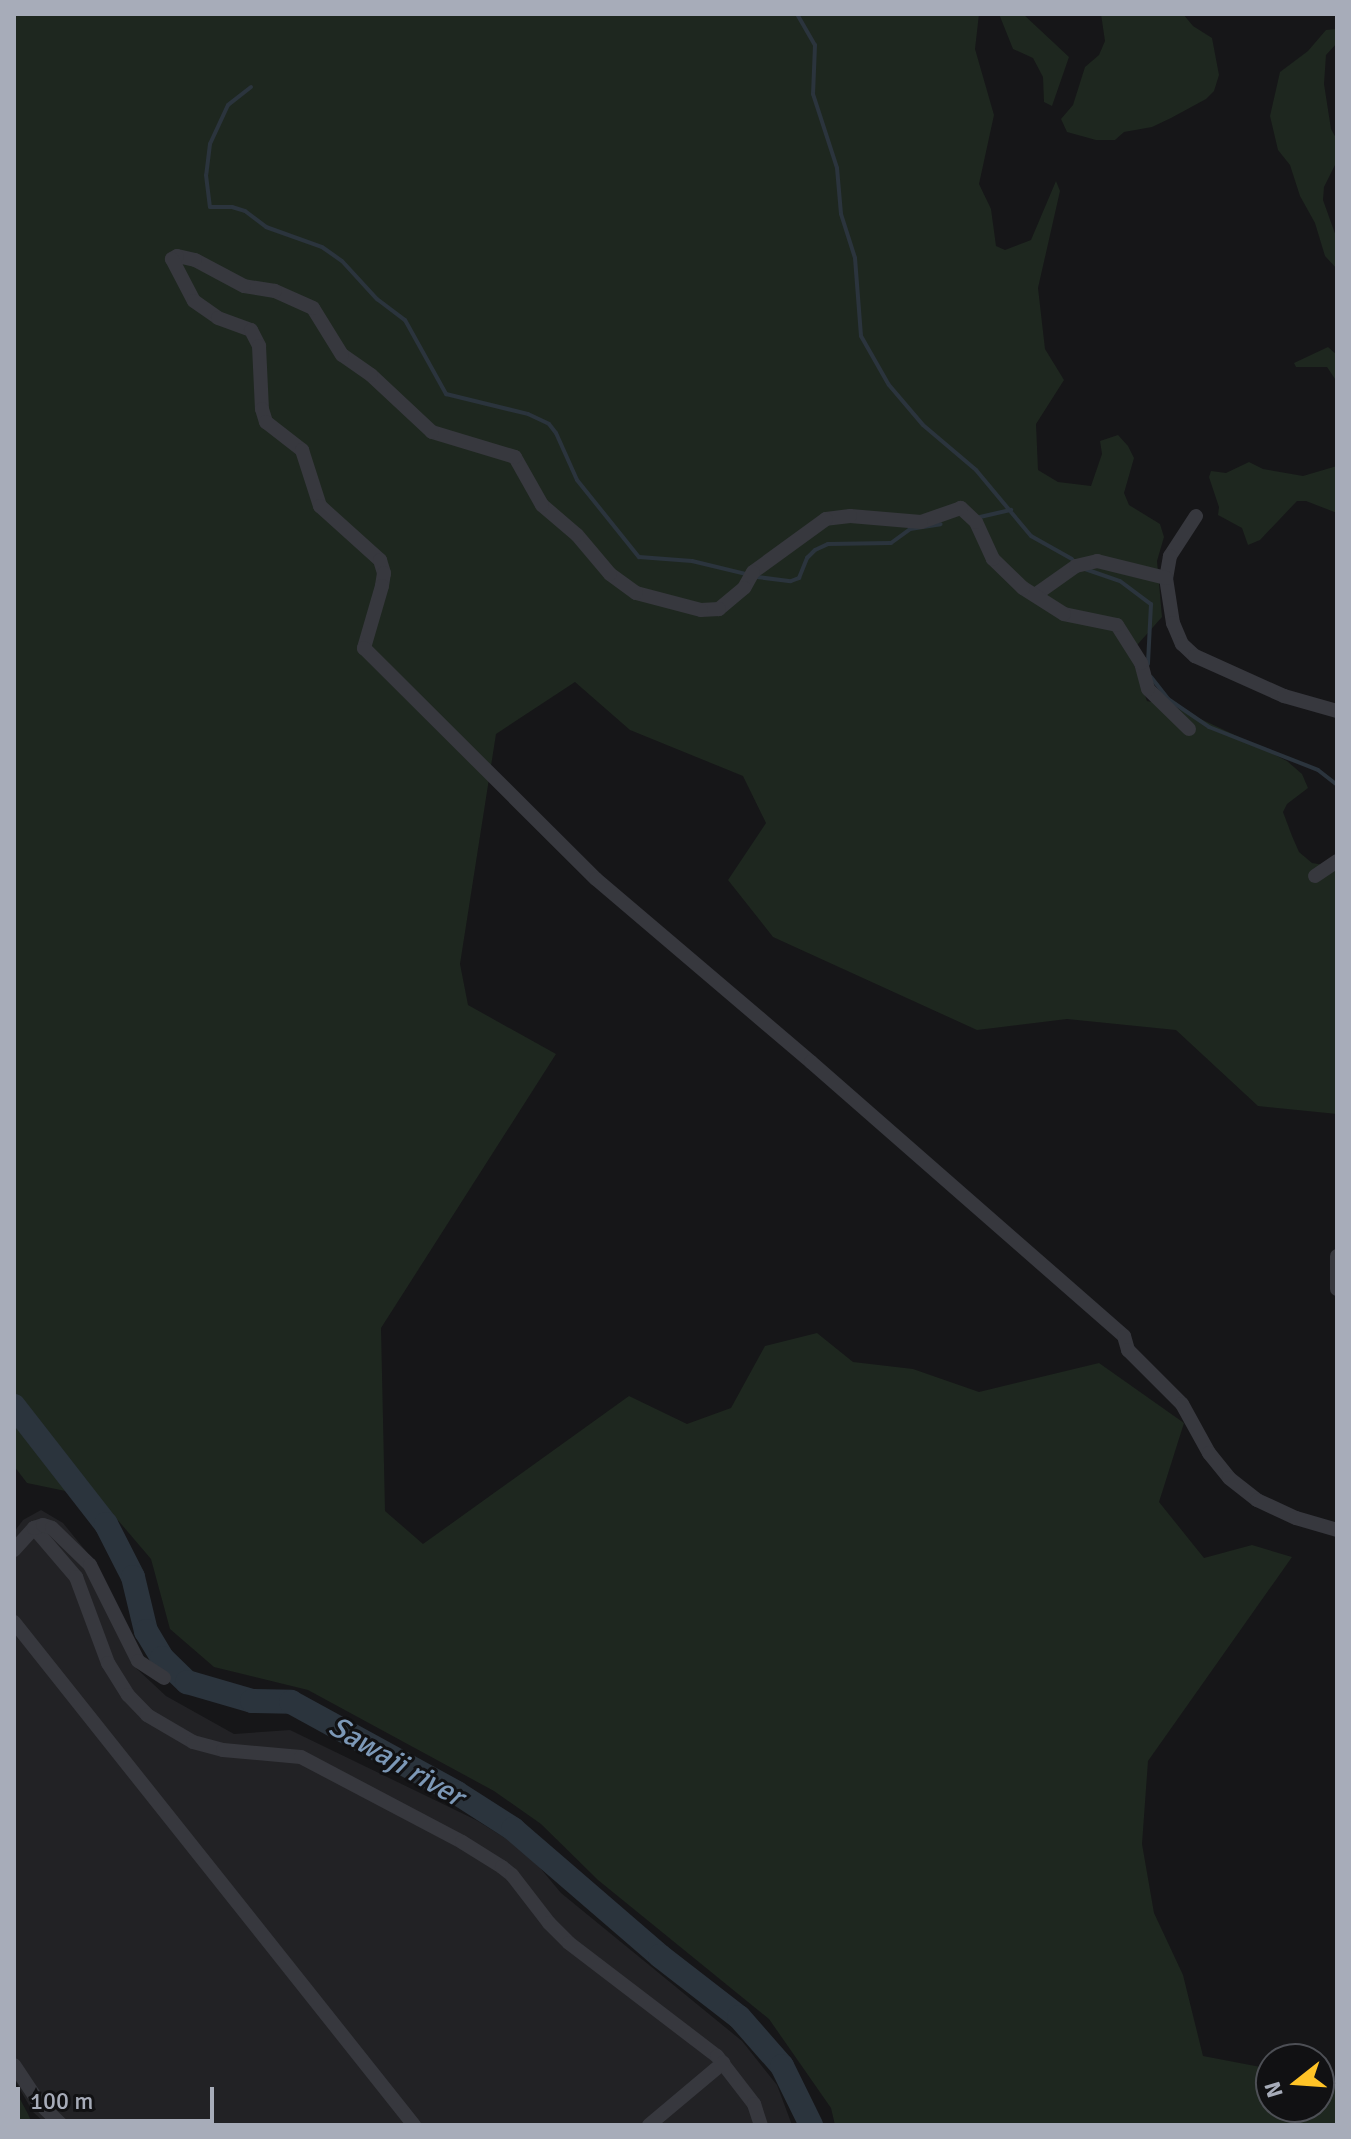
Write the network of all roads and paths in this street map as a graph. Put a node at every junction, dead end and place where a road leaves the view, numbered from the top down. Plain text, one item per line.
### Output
1 (1196, 516) dead end
2 (1166, 578) junction
3 (1035, 595) junction
4 (1337, 711) edge
5 (1189, 729) dead end
6 (1337, 861) edge
7 (1315, 876) dead end
8 (1337, 1256) edge
9 (1337, 1289) edge
10 (34, 1528) junction
11 (1337, 1530) edge
12 (14, 1550) edge
13 (14, 1622) edge
14 (164, 1678) dead end
15 (723, 2063) junction
16 (14, 2065) edge
17 (62, 2125) edge
18 (414, 2125) edge
19 (649, 2125) edge
20 (761, 2125) edge

1 - 2 street
2 - 3 street
2 - 4 street
3 - 5 street
3 - 11 street
6 - 7 street
8 - 9 street
10 - 12 street
10 - 14 street
10 - 15 street
13 - 18 street
15 - 19 street
15 - 20 street
16 - 17 street

